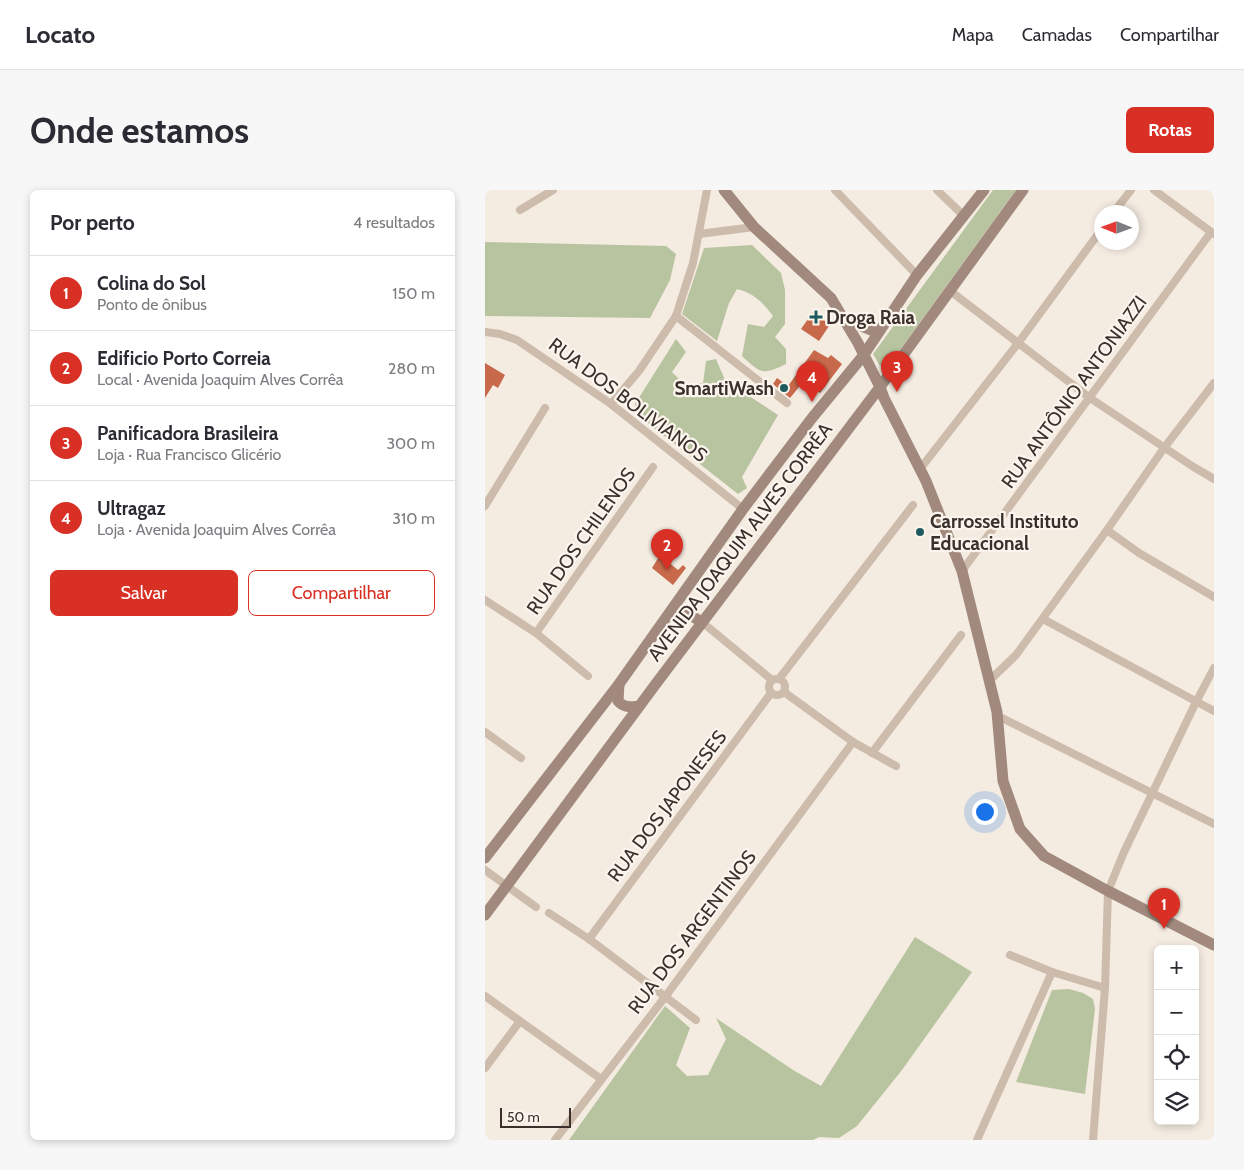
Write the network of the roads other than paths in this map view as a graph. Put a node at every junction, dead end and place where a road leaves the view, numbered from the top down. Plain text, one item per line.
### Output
1 (553, 190) edge
2 (707, 190) edge
3 (724, 190) edge
4 (835, 190) edge
5 (937, 190) edge
6 (983, 190) edge
7 (1023, 190) edge
8 (1131, 190) edge
9 (1154, 190) edge
10 (1120, 205) edge
11 (519, 210) dead end
12 (964, 216) junction
13 (754, 227) junction
14 (1213, 233) edge
15 (699, 234) junction
16 (1094, 240) edge
17 (917, 275) junction
18 (949, 290) junction
19 (677, 316) junction
20 (844, 319) junction
21 (485, 332) edge
22 (877, 333) junction
23 (1019, 342) junction
24 (863, 356) junction
25 (1214, 383) edge
26 (880, 386) junction
27 (1090, 398) junction
28 (787, 403) dead end
29 (611, 404) junction
30 (545, 408) dead end
31 (1164, 448) junction
32 (653, 467) dead end
33 (919, 470) junction
34 (1214, 479) edge
35 (913, 505) dead end
36 (485, 506) edge
37 (743, 509) junction
38 (1107, 530) junction
39 (962, 571) junction
40 (1214, 597) edge
41 (485, 600) edge
42 (673, 610) junction
43 (1043, 619) junction
44 (703, 622) junction
45 (536, 633) junction
46 (961, 635) dead end
47 (1214, 668) edge
48 (588, 676) dead end
49 (776, 680) junction
50 (989, 681) junction
51 (619, 684) junction
52 (784, 692) junction
53 (771, 693) junction
54 (1196, 702) junction
55 (639, 706) junction
56 (1214, 711) edge
57 (998, 716) junction
58 (485, 732) edge
59 (853, 742) junction
60 (872, 753) junction
61 (521, 758) dead end
62 (896, 766) dead end
63 (1153, 792) junction
64 (1214, 824) edge
65 (485, 858) edge
66 (485, 870) edge
67 (507, 885) junction
68 (1108, 891) junction
69 (536, 907) dead end
70 (549, 913) dead end
71 (485, 915) edge
72 (589, 939) junction
73 (1214, 945) edge
74 (1010, 956) dead end
75 (1052, 972) junction
76 (1105, 988) junction
77 (485, 996) edge
78 (665, 997) junction
79 (695, 1020) dead end
80 (520, 1021) junction
81 (485, 1068) edge
82 (601, 1079) junction
83 (555, 1140) edge
84 (977, 1140) edge
85 (1093, 1140) edge

1 - 11 street
2 - 15 street
3 - 13 main road
4 - 17 street
5 - 12 street
6 - 12 main road, AVENIDA JOAQUIM ALVES CORRÊA
7 - 18 main road, AVENIDA JOAQUIM ALVES CORRÊA
8 - 10 street
9 - 14 street
12 - 17 main road, AVENIDA JOAQUIM ALVES CORRÊA
13 - 15 street
13 - 20 main road
14 - 27 street, RUA ANTÔNIO ANTONIAZZI
15 - 19 street
16 - 23 street
17 - 22 main road, AVENIDA JOAQUIM ALVES CORRÊA
18 - 23 street
18 - 26 main road, AVENIDA JOAQUIM ALVES CORRÊA
19 - 28 street
19 - 29 street
20 - 22 main road
20 - 24 main road
21 - 29 street, RUA DOS BOLIVIANOS
22 - 24 main road, AVENIDA JOAQUIM ALVES CORRÊA
23 - 27 street
23 - 33 street
24 - 26 main road
24 - 37 main road, AVENIDA JOAQUIM ALVES CORRÊA
25 - 31 street
26 - 33 main road
26 - 44 main road, AVENIDA JOAQUIM ALVES CORRÊA
27 - 31 street
27 - 39 street, RUA ANTÔNIO ANTONIAZZI
29 - 37 street, RUA DOS BOLIVIANOS
30 - 36 street
31 - 34 street
31 - 38 street
32 - 45 street, RUA DOS CHILENOS
33 - 39 main road
35 - 49 street
37 - 42 main road, AVENIDA JOAQUIM ALVES CORRÊA
38 - 40 street
38 - 43 street
39 - 50 main road
41 - 45 street
42 - 44 main road
42 - 51 main road, AVENIDA JOAQUIM ALVES CORRÊA
43 - 50 street
43 - 54 street
44 - 49 street
44 - 55 main road, AVENIDA JOAQUIM ALVES CORRÊA
45 - 48 street
46 - 60 street
47 - 54 street
49 - 52 street
49 - 53 street
50 - 57 main road
51 - 55 main road
51 - 65 main road, AVENIDA JOAQUIM ALVES CORRÊA
52 - 53 street
52 - 59 street
53 - 72 street, RUA DOS JAPONESES
54 - 56 street
54 - 63 street
55 - 67 main road, AVENIDA JOAQUIM ALVES CORRÊA
57 - 63 street
57 - 68 main road
58 - 61 street
59 - 60 street
59 - 78 street, RUA DOS ARGENTINOS
60 - 62 street
63 - 64 street
63 - 68 street
66 - 67 street
67 - 69 street
67 - 71 main road, AVENIDA JOAQUIM ALVES CORRÊA
68 - 73 main road
68 - 76 street
70 - 72 street
72 - 78 street
74 - 75 street
75 - 76 street
75 - 84 street
76 - 85 street
77 - 80 street
78 - 79 street
78 - 82 street, RUA DOS ARGENTINOS
80 - 81 street
80 - 82 street
82 - 83 street, RUA DOS ARGENTINOS

